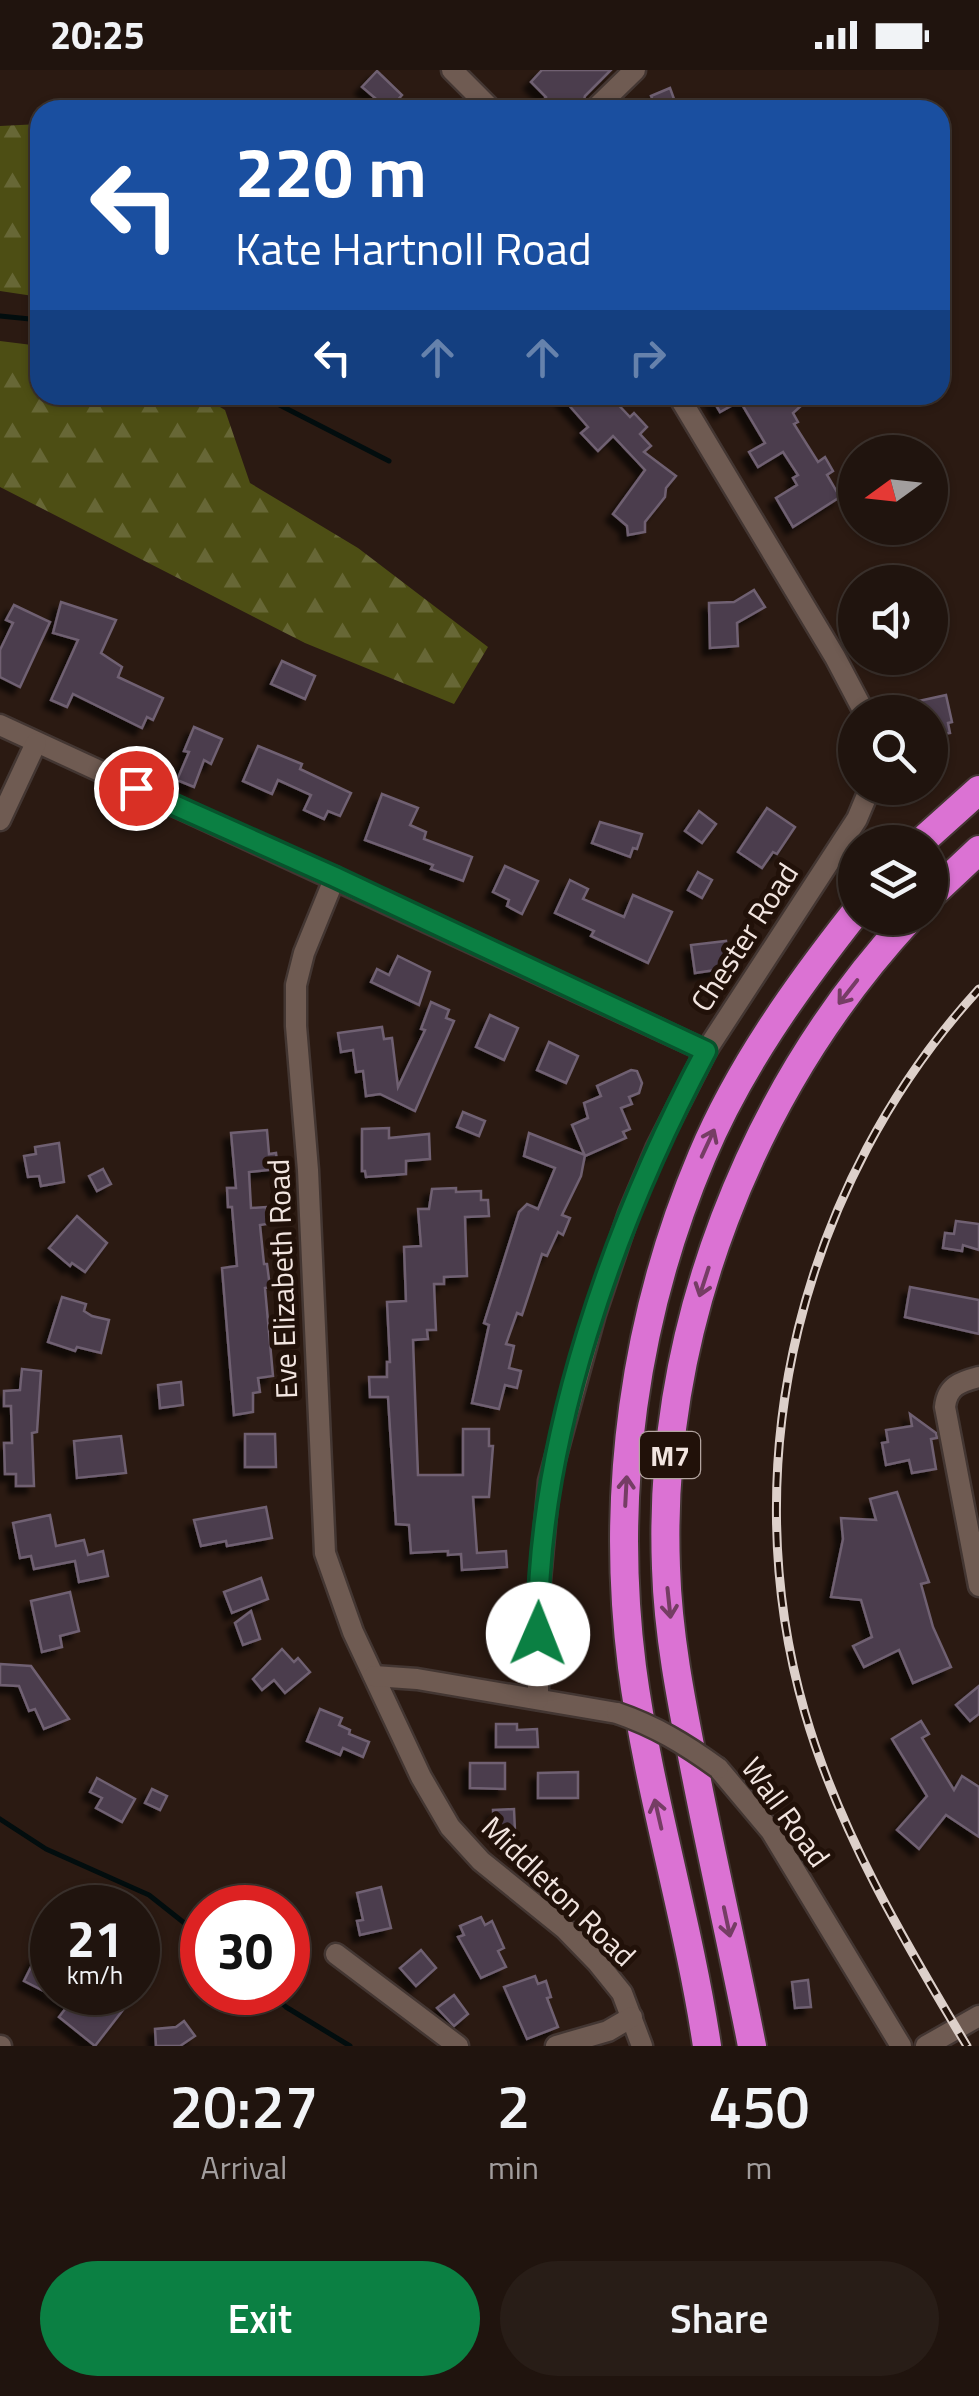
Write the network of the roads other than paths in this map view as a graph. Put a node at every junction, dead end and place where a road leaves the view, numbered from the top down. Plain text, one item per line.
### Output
1 (452, 70) edge
2 (635, 70) edge
3 (482, 100) edge
4 (604, 100) edge
5 (684, 405) edge
6 (855, 695) edge
7 (0, 725) edge
8 (36, 743) junction
9 (979, 790) edge
10 (863, 805) edge
11 (0, 820) edge
12 (941, 825) edge
13 (979, 850) edge
14 (335, 877) junction
15 (948, 879) edge
16 (838, 935) edge
17 (896, 935) edge
18 (706, 1051) junction
19 (979, 1377) edge
20 (979, 1586) edge
21 (374, 1676) junction
22 (538, 1699) junction
23 (336, 1954) dead end
24 (979, 2016) edge
25 (632, 2017) junction
26 (458, 2046) edge
27 (556, 2046) edge
28 (642, 2046) edge
29 (708, 2046) edge
30 (752, 2046) edge
31 (901, 2046) edge
32 (926, 2046) edge

1 - 3 street
2 - 4 street
5 - 6 street
7 - 8 street
8 - 11 street
8 - 14 street
9 - 12 highway
10 - 18 street, Chester Road
13 - 15 highway
14 - 18 street
14 - 21 street, Eve Elizabeth Road
29 -> 16 highway, M7
17 -> 30 highway, M7
18 - 22 street, Chester Road
19 - 20 street
21 - 22 street, Wall Road
21 - 25 street, Middleton Road
22 - 31 street, Wall Road, bridge
23 - 26 street
24 - 32 street
25 - 27 street
25 - 28 street, Middleton Road

